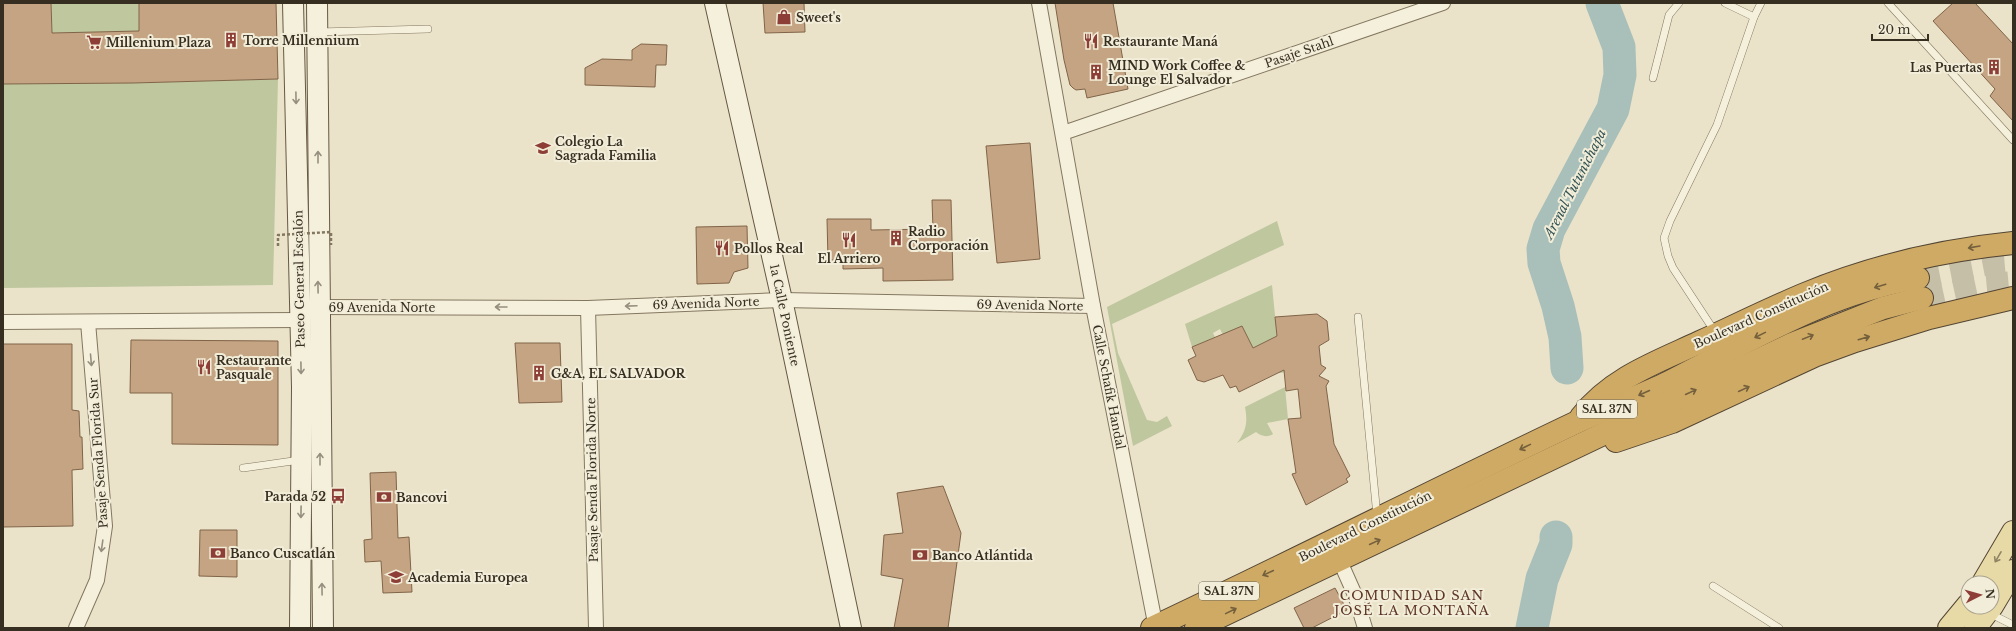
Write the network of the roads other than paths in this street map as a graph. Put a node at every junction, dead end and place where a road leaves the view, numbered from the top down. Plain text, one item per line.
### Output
1 (293, 3) edge
2 (317, 3) edge
3 (715, 3) edge
4 (1039, 3) edge
5 (1443, 3) edge
6 (1679, 3) edge
7 (1725, 3) edge
8 (1761, 3) edge
9 (1888, 3) edge
10 (1754, 17) junction
11 (428, 29) dead end
12 (317, 32) junction
13 (1653, 78) dead end
14 (1063, 133) junction
15 (2013, 140) edge
16 (2013, 243) edge
17 (2013, 298) edge
18 (782, 300) junction
19 (2013, 304) edge
20 (1093, 306) junction
21 (1975, 306) junction
22 (319, 307) junction
23 (588, 308) junction
24 (1358, 317) dead end
25 (301, 320) junction
26 (3, 322) edge
27 (88, 322) junction
28 (1717, 334) junction
29 (1577, 422) junction
30 (1576, 448) junction
31 (302, 460) junction
32 (243, 468) dead end
33 (1378, 520) junction
34 (2013, 532) edge
35 (1339, 559) junction
36 (2013, 571) edge
37 (1988, 575) edge
38 (1713, 586) dead end
39 (2000, 588) edge
40 (1976, 615) edge
41 (1989, 615) edge
42 (2013, 625) edge
43 (1155, 627) edge
44 (76, 628) edge
45 (300, 628) edge
46 (323, 628) edge
47 (596, 628) edge
48 (851, 628) edge
49 (1196, 628) edge
50 (1365, 628) edge
51 (1779, 628) edge
52 (1949, 628) edge

1 -> 25 main road, Paseo General Escalón
2 - 12 main road, Paseo General Escalón
3 - 18 main road, 1a Calle Poniente
4 - 14 street, Calle Schafik Handal
5 - 14 street, Pasaje Stahl
6 - 13 lane
7 - 10 lane
8 - 10 lane
9 - 15 lane
10 - 28 lane
11 - 12 lane
22 -> 12 main road, Paseo General Escalón
14 - 20 street, Calle Schafik Handal
16 -> 28 highway, Boulevard Constitución / SAL 37N
17 - 21 highway, Boulevard Constitución / SAL 37N
18 - 20 street, 69 Avenida Norte
18 -> 23 street, 69 Avenida Norte
18 - 48 main road, 1a Calle Poniente
19 - 21 highway
20 - 43 street, Calle Schafik Handal
30 -> 21 highway, Boulevard Constitución / SAL 37N
23 -> 22 street, 69 Avenida Norte
46 -> 22 main road, Paseo General Escalón
23 - 47 street, Pasaje Senda Florida Norte
24 - 33 lane
25 - 27 street
25 -> 31 main road, Paseo General Escalón
26 - 27 street
27 -> 44 street, Pasaje Senda Florida Sur
28 - 29 highway, Boulevard Constitución / SAL 37N
30 -> 29 highway, Boulevard Constitución / SAL 37N
29 -> 33 highway, Boulevard Constitución / SAL 37N
35 -> 30 highway, Boulevard Constitución / SAL 37N
31 - 32 lane
31 -> 45 main road, Paseo General Escalón
33 -> 43 highway, Boulevard Constitución / SAL 37N
34 -> 37 main road
49 -> 35 highway, Boulevard Constitución / SAL 37N
35 - 50 street
36 - 39 main road
38 - 51 lane
40 - 52 main road
41 - 42 lane

